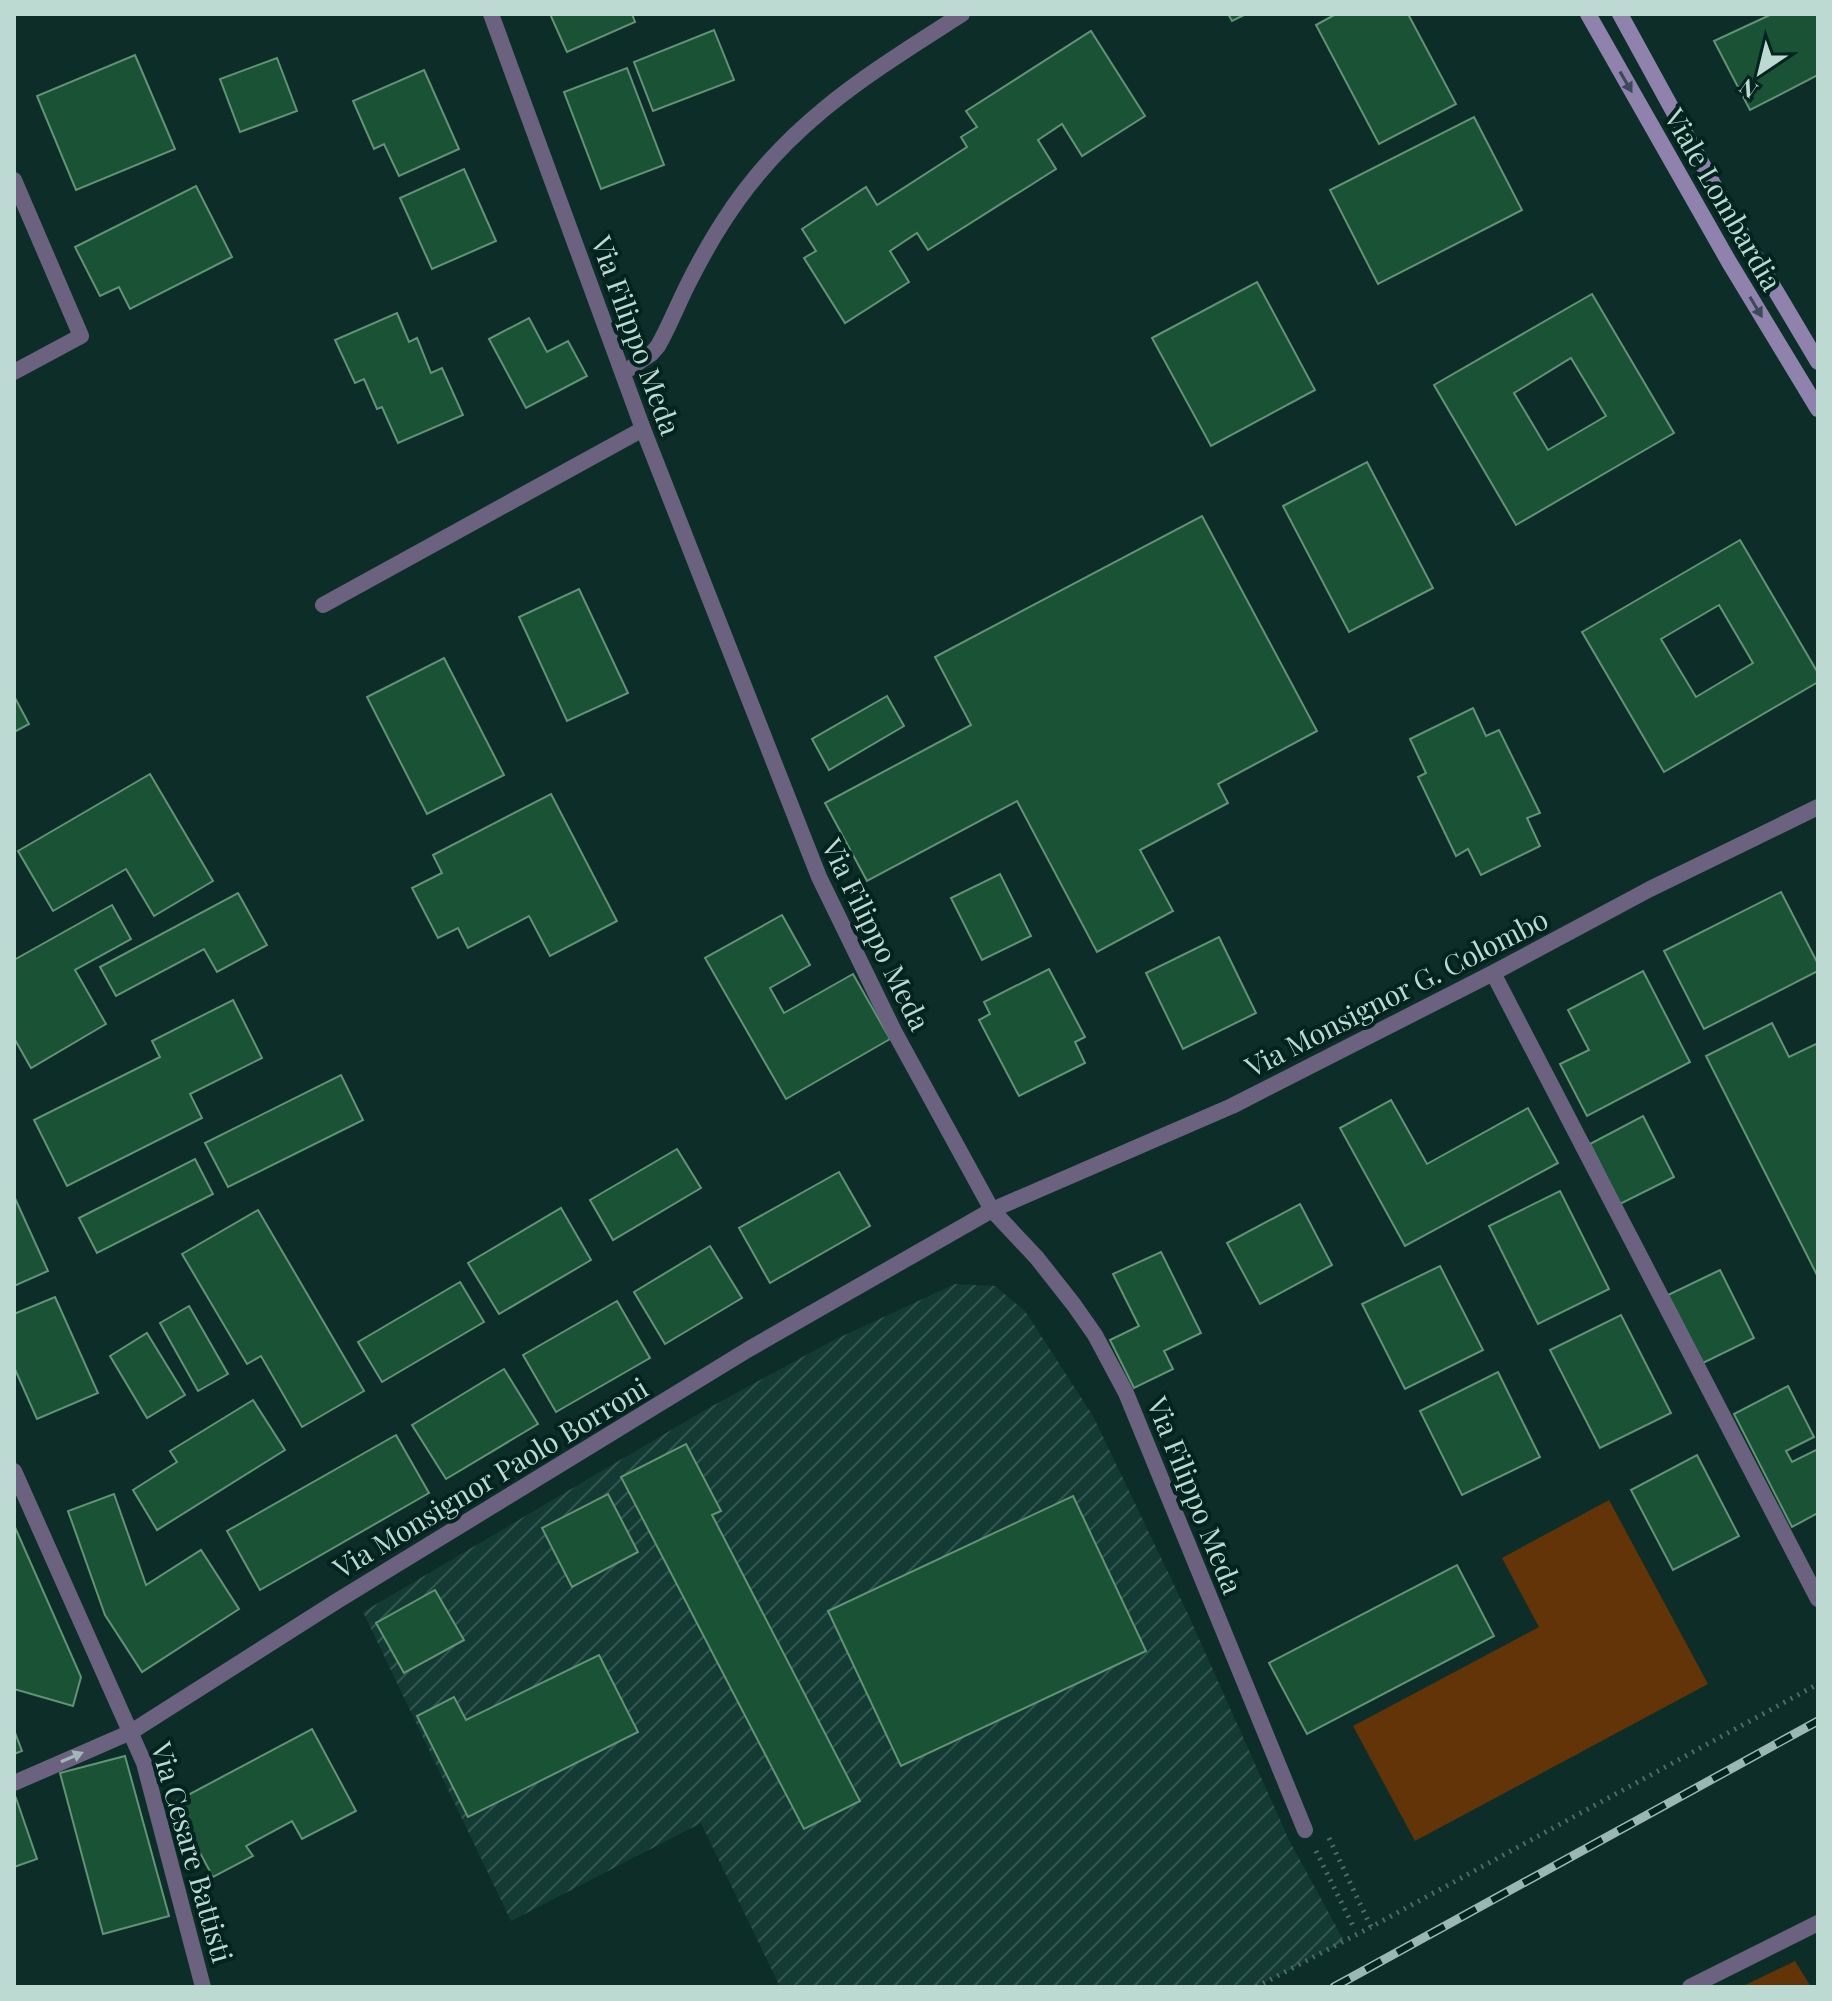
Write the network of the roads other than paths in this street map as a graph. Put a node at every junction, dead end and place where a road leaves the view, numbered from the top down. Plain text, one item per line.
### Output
1 (491, 14) edge
2 (962, 14) edge
3 (1588, 14) edge
4 (1620, 14) edge
5 (14, 180) edge
6 (1818, 362) edge
7 (14, 372) edge
8 (623, 373) junction
9 (1818, 409) edge
10 (643, 429) junction
11 (323, 605) dead end
12 (1818, 807) edge
13 (1493, 973) junction
14 (992, 1210) junction
15 (14, 1471) edge
16 (1818, 1599) edge
17 (131, 1732) junction
18 (14, 1783) edge
19 (1305, 1830) road end
20 (1818, 1923) edge
21 (203, 1987) edge
22 (1690, 1987) edge

1 - 8 street, Via Filippo Meda
2 - 8 street
3 -> 9 main road, Viale Lombardia
4 - 6 main road, Viale Lombardia
5 - 7 street
8 - 10 street, Via Filippo Meda
10 - 11 street
10 - 14 street, Via Filippo Meda
12 - 13 street, Via Monsignor G. Colombo
13 - 14 street, Via Monsignor G. Colombo
13 - 16 street
14 - 17 street, Via Monsignor Paolo Borroni
14 - 19 street, Via Filippo Meda
15 - 17 street, Via Cesare Battisti
18 -> 17 street, Via Monsignor Paolo Borroni
17 - 21 street, Via Cesare Battisti
20 - 22 street

